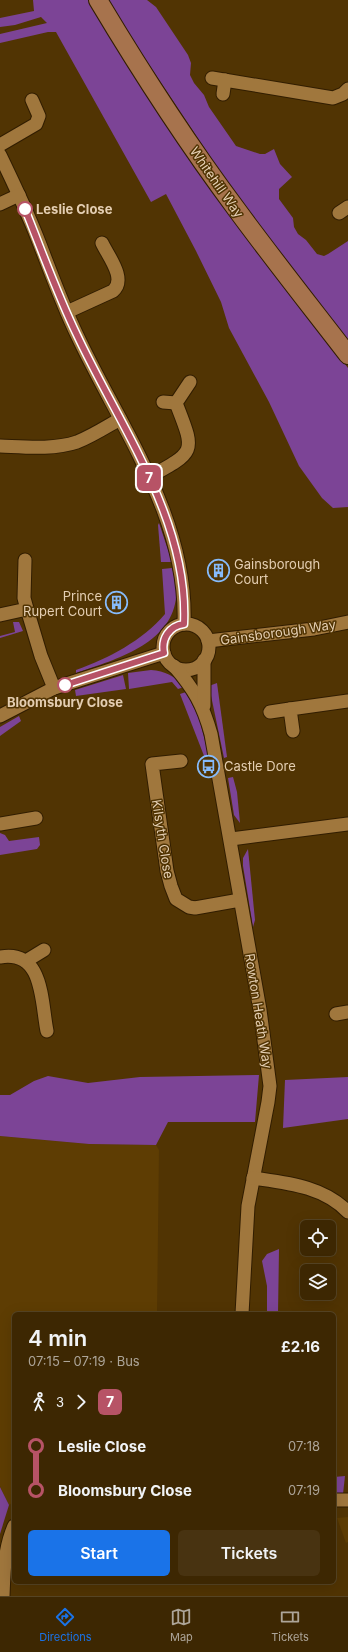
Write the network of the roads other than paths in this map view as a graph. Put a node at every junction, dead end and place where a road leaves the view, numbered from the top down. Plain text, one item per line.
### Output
1 (98, 0) edge
2 (346, 92) edge
3 (223, 94) dead end
4 (32, 100) dead end
5 (0, 145) edge
6 (0, 155) edge
7 (19, 195) junction
8 (0, 204) edge
9 (102, 243) dead end
10 (67, 312) junction
11 (348, 355) edge
12 (190, 382) dead end
13 (120, 419) junction
14 (0, 446) edge
15 (149, 477) junction
16 (25, 560) dead end
17 (27, 609) junction
18 (0, 615) edge
19 (348, 622) edge
20 (184, 624) junction
21 (208, 641) junction
22 (164, 653) junction
23 (204, 660) junction
24 (174, 666) junction
25 (54, 688) junction
26 (348, 701) edge
27 (204, 709) junction
28 (290, 709) junction
29 (270, 712) dead end
30 (0, 716) edge
31 (293, 731) dead end
32 (181, 760) dead end
33 (36, 818) dead end
34 (0, 824) edge
35 (348, 824) edge
36 (231, 839) junction
37 (240, 900) junction
38 (44, 950) dead end
39 (0, 957) edge
40 (26, 961) junction
41 (47, 1031) dead end
42 (253, 1178) junction
43 (348, 1212) edge
44 (242, 1312) edge
45 (336, 1500) edge
46 (348, 1500) edge
47 (12, 1531) edge
48 (3, 1596) edge

1 - 11 main road, Whitehill Way
2 - 3 street
4 - 5 street
6 - 7 street
7 - 8 street
7 - 10 street
9 - 10 street
10 - 13 street
12 - 15 street
13 - 14 street
13 - 15 street
15 - 20 street
16 - 17 street
17 - 18 street
17 - 25 street
19 - 21 street, Gainsborough Way
20 - 21 street
20 - 22 street
21 - 23 street
22 - 24 street
22 - 25 street
23 - 24 street
23 - 27 street, Rowton Heath Way
24 - 27 street, Rowton Heath Way
25 - 30 street
26 - 28 street
27 - 36 street, Rowton Heath Way
28 - 29 street
28 - 31 street
32 - 37 street, Kilsyth Close
33 - 34 street
35 - 36 street
36 - 37 street, Rowton Heath Way
37 - 42 street, Rowton Heath Way
38 - 40 street
39 - 40 street
40 - 41 street
42 - 43 street
42 - 44 street, Rowton Heath Way
45 - 46 street
47 - 48 street

